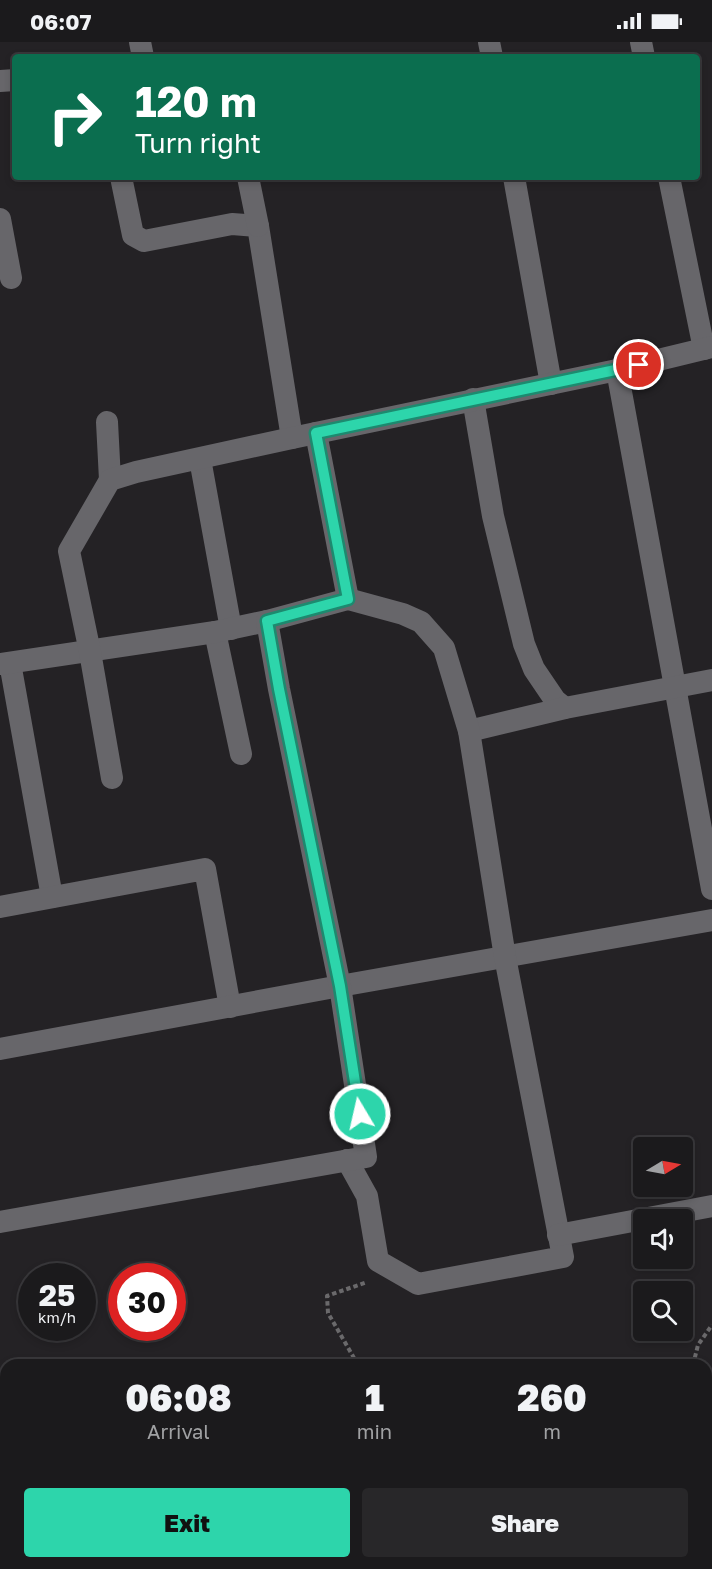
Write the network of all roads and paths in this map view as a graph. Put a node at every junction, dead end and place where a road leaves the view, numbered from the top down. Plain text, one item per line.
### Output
1 (122, 180) edge
2 (249, 180) edge
3 (515, 180) edge
4 (670, 180) edge
5 (0, 219) edge
6 (258, 226) junction
7 (10, 278) dead end
8 (708, 348) edge
9 (617, 370) junction
10 (552, 384) junction
11 (473, 399) junction
12 (107, 422) dead end
13 (316, 433) junction
14 (292, 438) junction
15 (200, 459) junction
16 (110, 480) junction
17 (348, 599) junction
18 (267, 621) junction
19 (223, 630) junction
20 (90, 652) junction
21 (5, 664) edge
22 (712, 680) edge
23 (675, 688) junction
24 (565, 708) junction
25 (470, 731) junction
26 (242, 754) dead end
27 (112, 778) dead end
28 (712, 889) edge
29 (52, 897) junction
30 (0, 907) edge
31 (712, 920) edge
32 (505, 957) junction
33 (340, 986) junction
34 (230, 1007) junction
35 (0, 1049) edge
36 (346, 1160) junction
37 (712, 1206) edge
38 (0, 1222) edge
39 (558, 1235) junction
40 (396, 1272) junction
41 (712, 1325) edge
42 (707, 1332) junction
43 (712, 1335) edge
44 (355, 1359) edge
45 (694, 1359) edge

1 - 6 street
2 - 6 street
3 - 10 street
4 - 8 street
5 - 7 street
6 - 14 street
8 - 9 street
9 - 10 street
9 - 23 street
10 - 11 street
11 - 13 street
11 - 24 street
12 - 16 street
13 - 14 street
13 - 17 street
14 - 15 street
15 - 16 street
15 - 19 street
16 - 20 street
17 - 18 street
17 - 25 street
18 - 19 street
18 - 33 street
19 - 20 street
19 - 26 street
20 - 21 street
20 - 27 street
21 - 29 street
22 - 23 street
23 - 24 street
23 - 28 street
24 - 25 street
25 - 32 street
29 - 30 street
29 - 34 street
31 - 32 street
32 - 33 street
32 - 39 street
33 - 34 street
33 - 36 street
34 - 35 street
36 - 38 street
36 - 40 street
37 - 39 street
39 - 40 street
40 - 44 path
41 - 42 path
42 - 43 path
42 - 45 path

